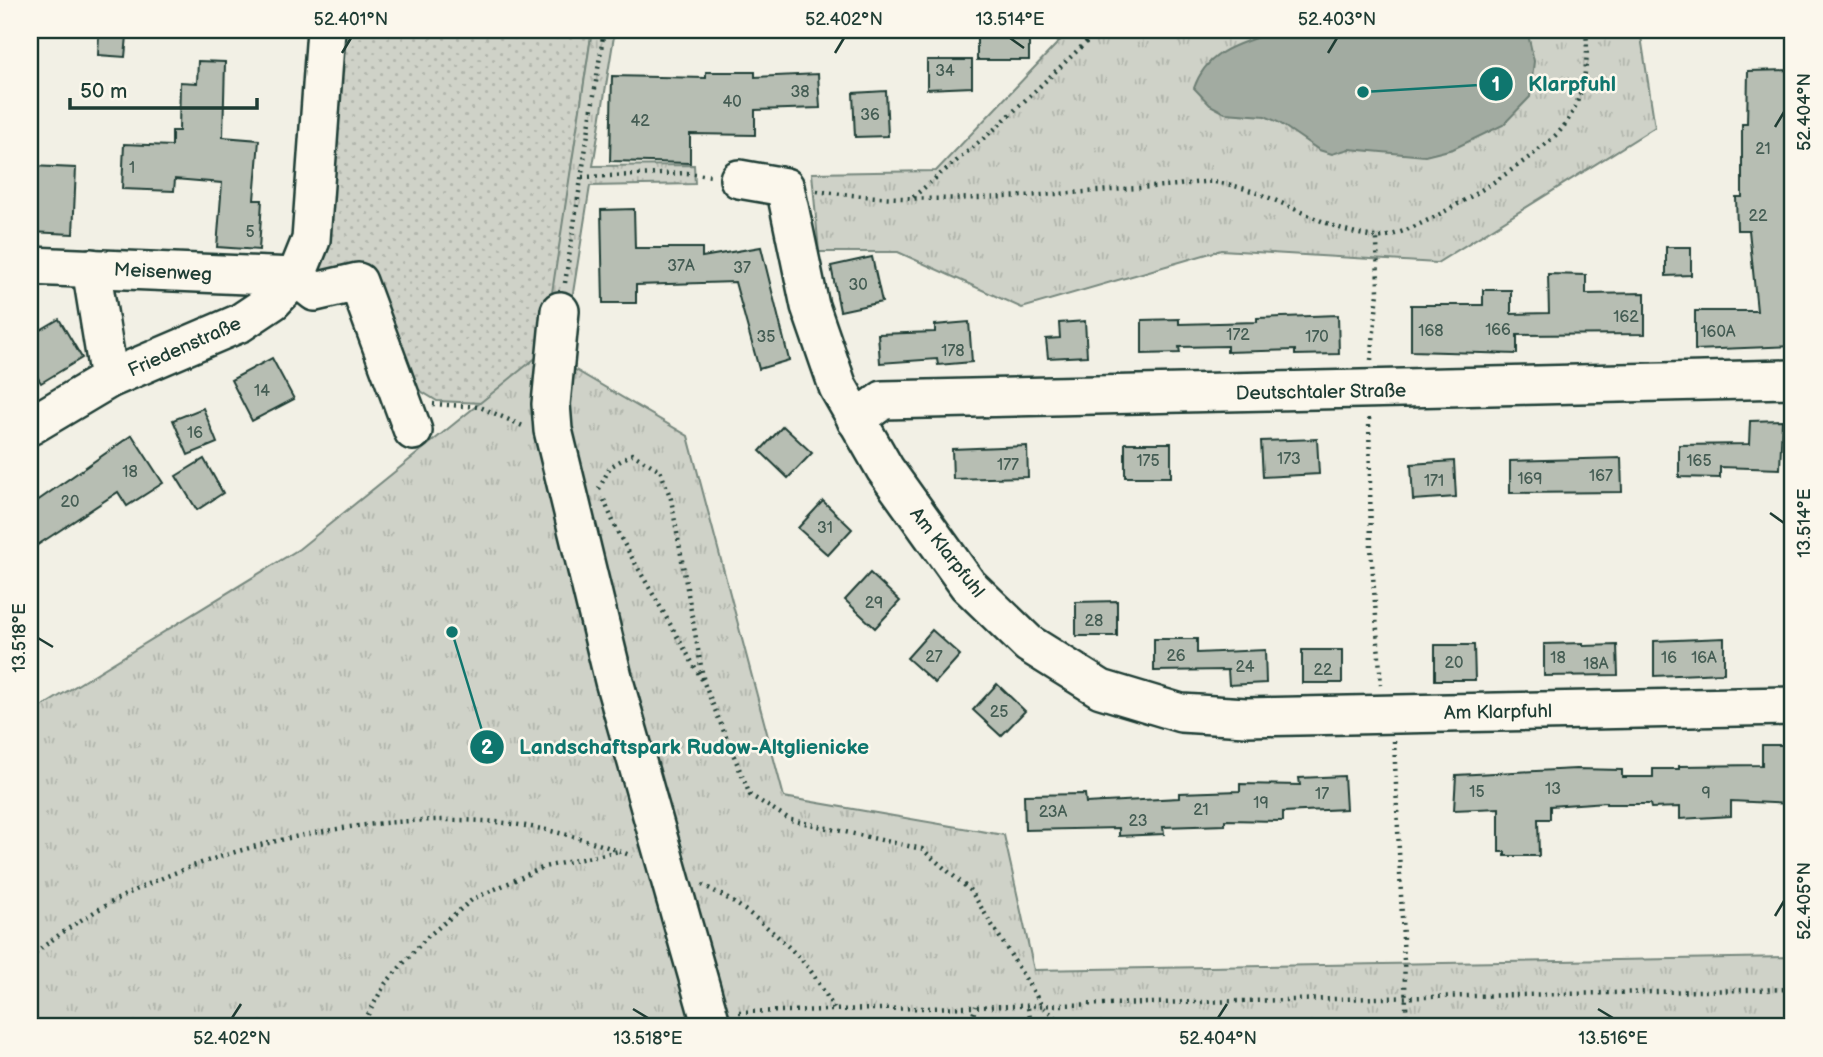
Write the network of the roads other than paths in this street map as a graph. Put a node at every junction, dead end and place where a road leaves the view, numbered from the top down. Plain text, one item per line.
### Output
1 (326, 30) edge
2 (739, 179) road end
3 (30, 267) edge
4 (91, 268) junction
5 (296, 277) junction
6 (560, 311) road end
7 (109, 379) junction
8 (1793, 379) edge
9 (422, 417) road end
10 (856, 420) junction
11 (30, 426) edge
12 (1793, 706) edge
13 (710, 1020) edge

1 - 5 street, Friedenstraße
2 - 10 street, Am Klarpfuhl
3 - 4 street, Meisenweg
4 - 5 street, Meisenweg
4 - 7 street
5 - 7 street, Friedenstraße
5 - 9 street
6 - 13 street
7 - 11 street, Friedenstraße
8 - 10 street, Deutschtaler Straße
10 - 12 street, Am Klarpfuhl

